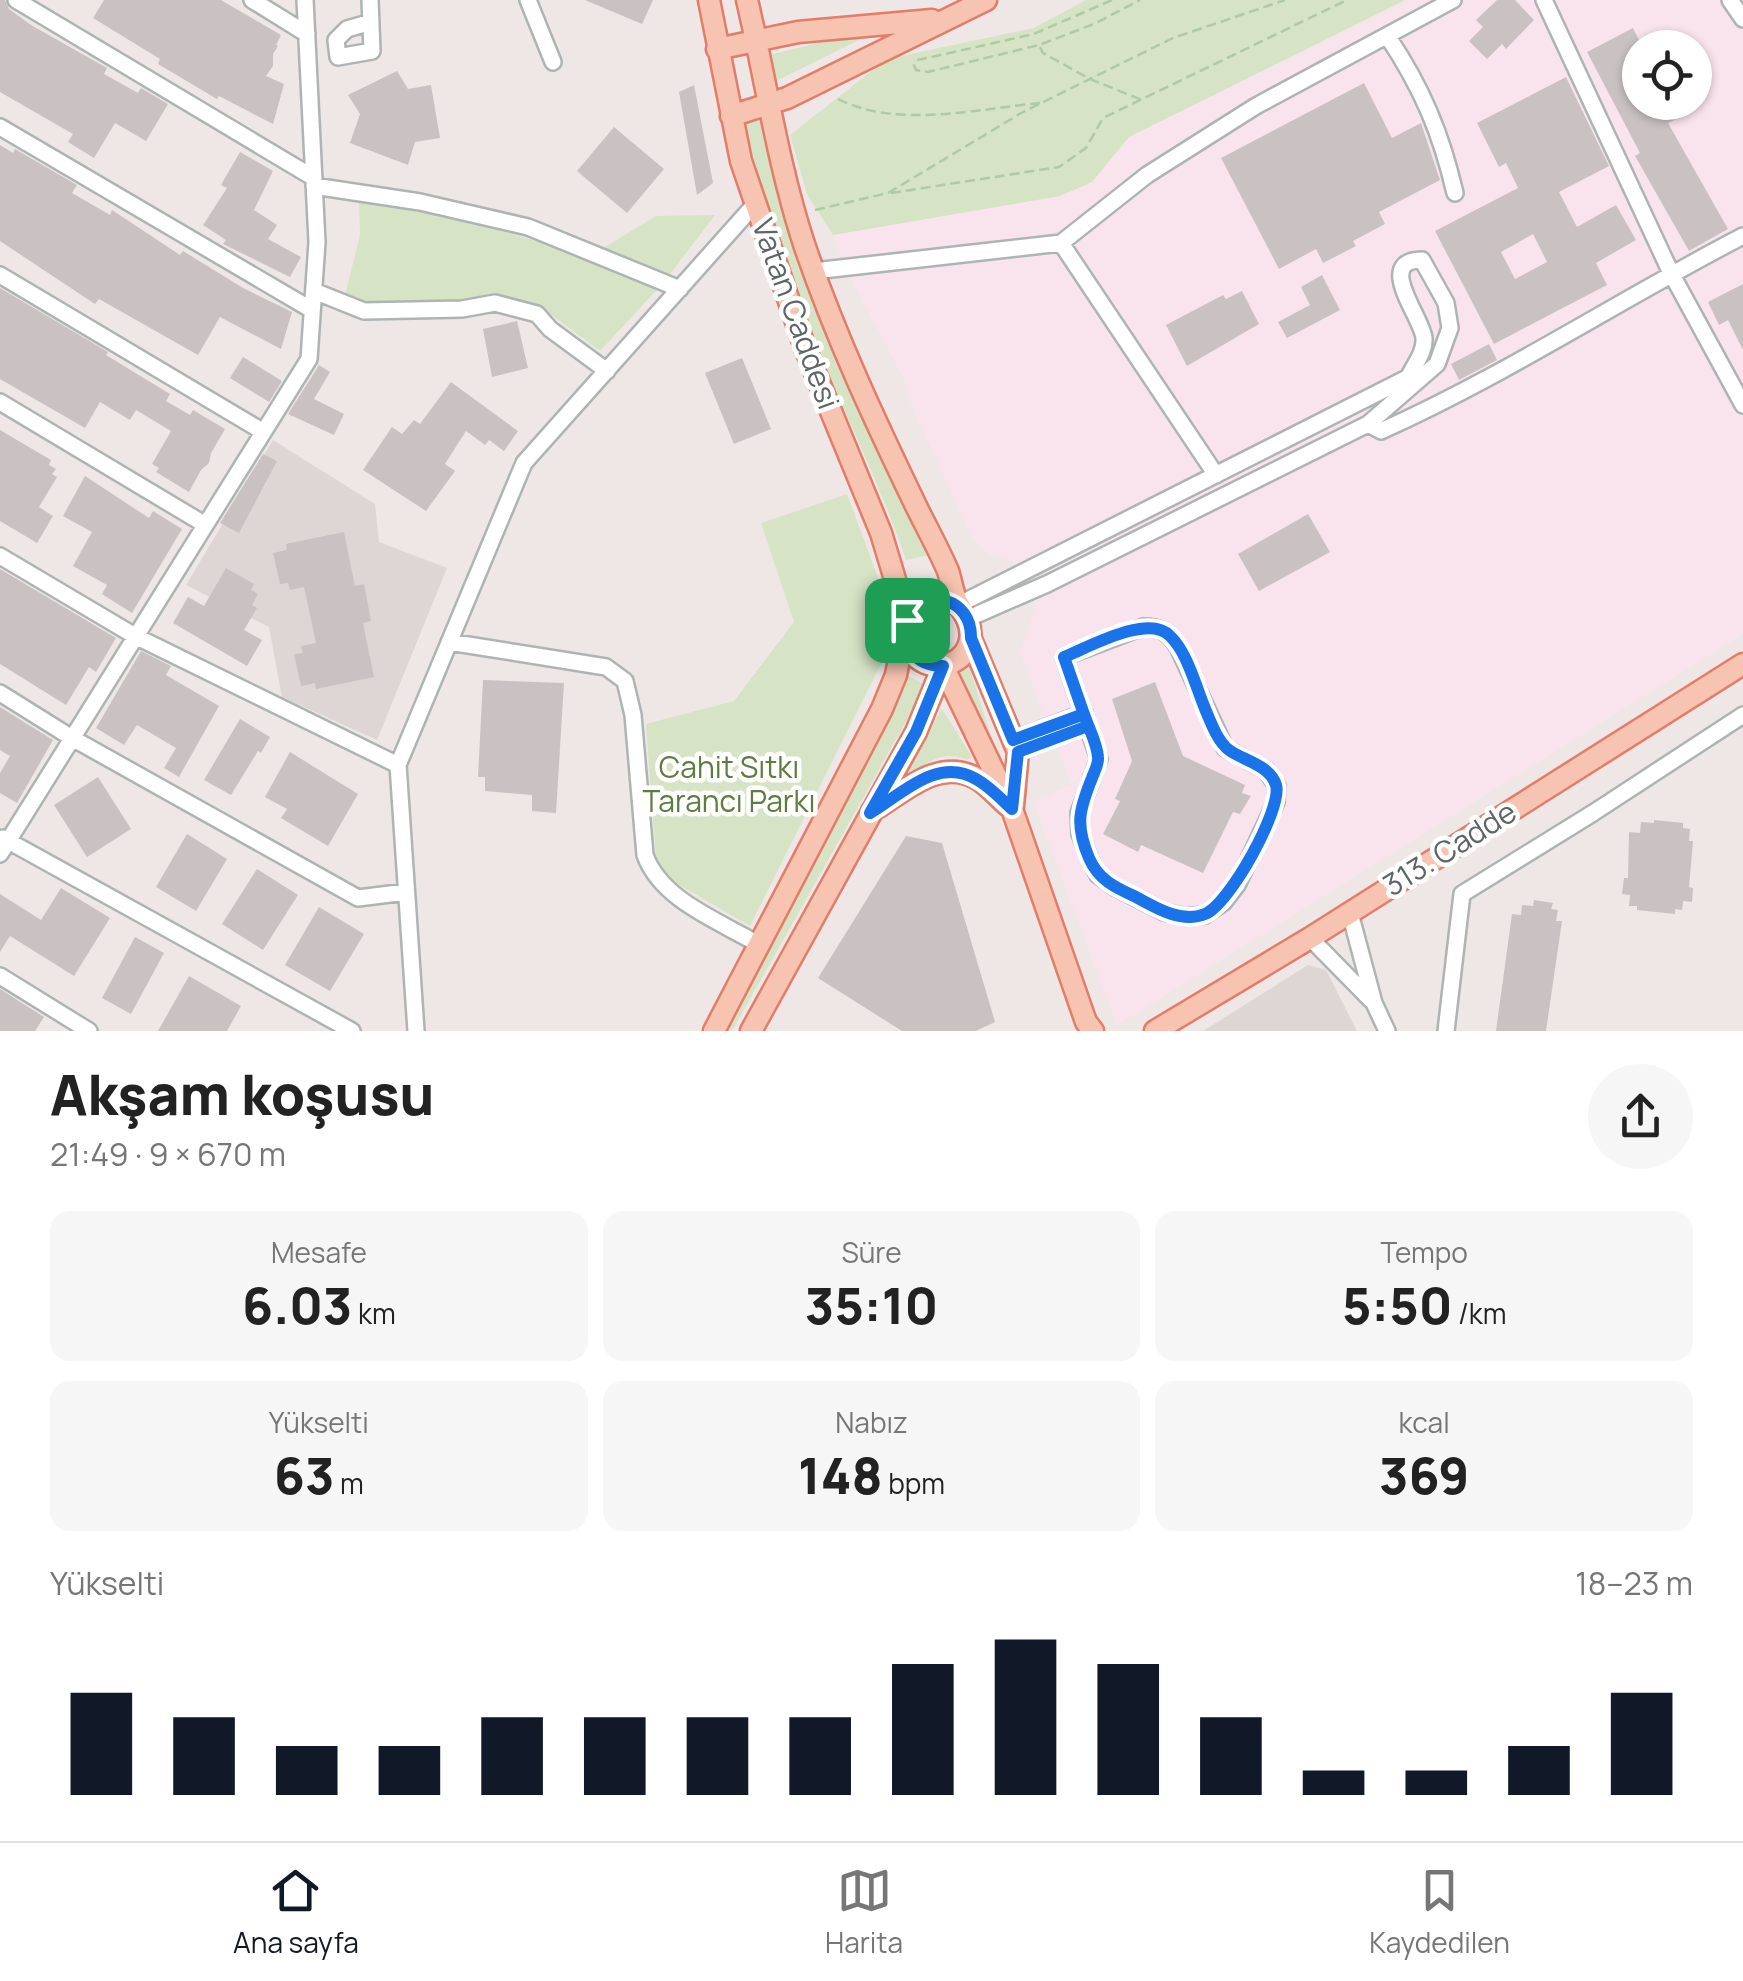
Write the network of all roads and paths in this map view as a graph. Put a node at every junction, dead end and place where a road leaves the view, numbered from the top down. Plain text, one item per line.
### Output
1 (16, 0) edge
2 (252, 0) edge
3 (305, 0) edge
4 (370, 0) edge
5 (528, 0) edge
6 (710, 0) edge
7 (747, 0) edge
8 (986, 0) edge
9 (1112, 0) edge
10 (1140, 0) edge
11 (1285, 0) edge
12 (1348, 0) edge
13 (1454, 0) edge
14 (1544, 0) edge
15 (1730, 0) edge
16 (944, 19) junction
17 (1743, 19) edge
18 (371, 22) dead end
19 (307, 34) junction
20 (1388, 37) junction
21 (756, 40) junction
22 (1039, 46) junction
23 (717, 48) junction
24 (553, 62) dead end
25 (1090, 79) junction
26 (838, 99) dead end
27 (1142, 100) junction
28 (770, 103) junction
29 (1042, 103) junction
30 (731, 116) junction
31 (0, 126) edge
32 (314, 182) junction
33 (888, 193) junction
34 (1455, 193) dead end
35 (755, 204) junction
36 (796, 214) junction
37 (1743, 236) edge
38 (1061, 243) junction
39 (814, 271) junction
40 (1671, 273) junction
41 (0, 275) edge
42 (680, 288) junction
43 (314, 291) junction
44 (312, 310) junction
45 (1436, 364) junction
46 (607, 371) junction
47 (1409, 376) junction
48 (0, 402) edge
49 (1743, 405) edge
50 (1368, 424) junction
51 (262, 431) junction
52 (1216, 475) junction
53 (204, 524) junction
54 (0, 556) edge
55 (966, 621) junction
56 (906, 628) junction
57 (135, 636) junction
58 (449, 642) junction
59 (1743, 664) edge
60 (943, 666) junction
61 (0, 693) edge
62 (1743, 714) edge
63 (1086, 719) junction
64 (72, 738) junction
65 (1016, 746) junction
66 (398, 765) junction
67 (1012, 809) junction
68 (870, 813) junction
69 (3, 844) edge
70 (406, 892) junction
71 (1350, 912) junction
72 (1310, 938) junction
73 (758, 944) junction
74 (0, 976) edge
75 (1374, 1003) junction
76 (90, 1031) edge
77 (352, 1031) edge
78 (416, 1031) edge
79 (714, 1031) edge
80 (751, 1031) edge
81 (1094, 1031) edge
82 (1155, 1031) edge
83 (1387, 1031) edge
84 (1446, 1031) edge

1 - 32 street
2 - 19 street
3 - 19 street
4 - 18 street
5 - 24 street
6 - 23 main road, Vatan Caddesi
7 - 21 main road, Vatan Caddesi
8 - 16 main road
9 - 22 path
10 - 22 path
11 - 25 path
12 - 27 path
13 - 20 street
14 - 40 street
15 - 17 street
16 - 21 main road
16 - 28 main road
19 - 32 street
20 - 34 street
20 - 38 street
21 - 23 main road
21 - 28 main road, Vatan Caddesi
22 - 25 path
23 - 30 main road, Vatan Caddesi
25 - 27 path
25 - 29 path
26 - 29 path
27 - 33 path
28 - 30 main road
28 - 36 main road, Vatan Caddesi
29 - 33 path
30 - 35 main road, Vatan Caddesi
31 - 44 street
32 - 42 street
32 - 43 street
33 - 36 path
35 - 42 street
35 - 56 main road, Vatan Caddesi
36 - 39 main road, Vatan Caddesi
37 - 40 street
38 - 39 street
38 - 52 street
39 - 55 main road, Vatan Caddesi
40 - 49 street
40 - 50 street
41 - 51 street
42 - 46 street
43 - 44 street
43 - 46 street
44 - 51 street
45 - 47 street
45 - 47 street
45 - 50 street
46 - 58 street
47 - 52 street
48 - 53 street
50 - 55 street
51 - 53 street
52 - 55 street
53 - 57 street
54 - 57 street
55 - 56 main road
55 - 60 main road
55 - 65 main road
56 - 60 main road
56 - 73 main road
57 - 64 street
57 - 66 street
58 - 66 street
58 - 73 street
59 - 71 main road, 313. Cadde
60 - 67 main road
60 - 68 main road
61 - 64 street
62 - 84 street
63 - 63 street
63 - 65 street
64 - 69 street
64 - 70 street
65 - 67 main road
66 - 70 street
67 - 68 main road
67 - 81 main road
68 - 80 main road
69 - 77 street
70 - 78 street
71 - 72 main road, 313. Cadde
71 - 75 street
72 - 75 street
72 - 82 main road, 313. Cadde
73 - 79 main road
74 - 76 street
75 - 83 street

